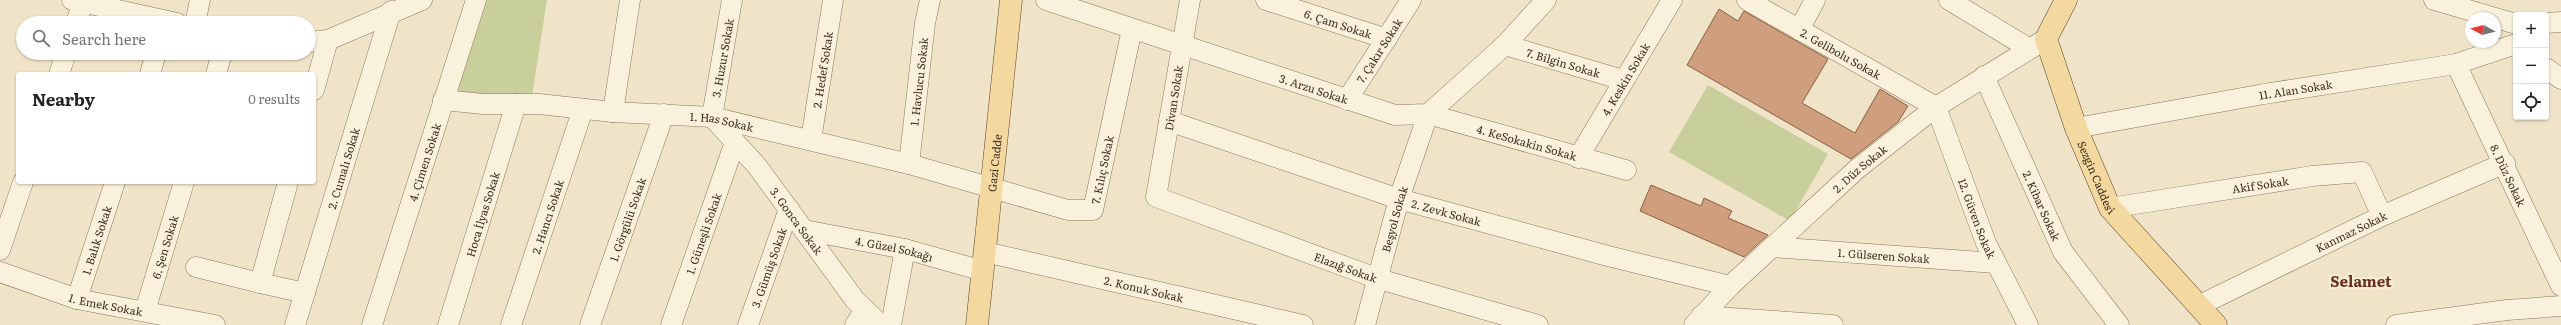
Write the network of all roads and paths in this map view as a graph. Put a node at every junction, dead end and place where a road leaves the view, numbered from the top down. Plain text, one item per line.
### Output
1 (200, 0) edge
2 (422, 0) edge
3 (476, 0) edge
4 (630, 0) edge
5 (732, 0) edge
6 (833, 0) edge
7 (930, 0) edge
8 (1011, 0) edge
9 (1046, 0) edge
10 (1190, 0) edge
11 (1411, 0) edge
12 (1546, 0) edge
13 (1672, 0) edge
14 (1747, 0) edge
15 (1815, 0) edge
16 (1949, 0) edge
17 (2066, 0) edge
18 (2434, 0) edge
19 (78, 1) edge
20 (1277, 2) edge
21 (391, 11) junction
22 (77, 16) edge
23 (144, 16) edge
24 (197, 16) edge
25 (2561, 22) edge
26 (2513, 23) edge
27 (2549, 23) edge
28 (1132, 29) junction
29 (1799, 30) junction
30 (1387, 39) junction
31 (318, 41) edge
32 (2038, 44) junction
33 (2513, 44) edge
34 (1505, 45) junction
35 (1181, 46) junction
36 (64, 60) edge
37 (154, 60) edge
38 (220, 60) edge
39 (2456, 64) junction
40 (2549, 70) edge
41 (60, 72) edge
42 (151, 72) edge
43 (217, 72) edge
44 (315, 72) edge
45 (1984, 76) junction
46 (2561, 79) edge
47 (1623, 80) junction
48 (443, 100) junction
49 (1347, 100) junction
50 (516, 104) junction
51 (1936, 107) junction
52 (583, 109) junction
53 (614, 112) junction
54 (664, 114) junction
55 (1428, 114) junction
56 (712, 117) junction
57 (1169, 121) junction
58 (2076, 128) junction
59 (811, 140) junction
60 (735, 142) junction
61 (1578, 158) junction
62 (2505, 163) junction
63 (909, 164) junction
64 (1626, 170) dead end
65 (22, 184) edge
66 (114, 184) edge
67 (183, 184) edge
68 (287, 184) edge
69 (992, 187) junction
70 (1156, 197) joint
71 (1400, 198) junction
72 (2110, 208) junction
73 (789, 209) junction
74 (2382, 216) junction
75 (804, 230) junction
76 (1772, 247) junction
77 (905, 249) junction
78 (0, 250) edge
79 (984, 262) junction
80 (1996, 263) junction
81 (196, 268) dead end
82 (0, 272) edge
83 (1379, 279) junction
84 (260, 283) junction
85 (1730, 286) junction
86 (2561, 286) edge
87 (305, 293) junction
88 (77, 299) junction
89 (2200, 305) junction
90 (2561, 306) edge
91 (145, 311) junction
92 (860, 317) edge
93 (1698, 320) edge
94 (2213, 324) edge
95 (215, 325) edge
96 (295, 325) edge
97 (372, 325) edge
98 (448, 325) edge
99 (511, 325) edge
100 (590, 325) edge
101 (671, 325) edge
102 (748, 325) edge
103 (881, 325) edge
104 (891, 325) edge
105 (977, 325) edge
106 (1303, 325) edge
107 (1365, 325) edge
108 (1538, 325) edge
109 (1833, 325) edge
110 (2028, 325) edge
111 (2119, 325) edge
112 (2396, 325) edge

1 - 24 street
2 - 21 street
3 - 48 street, 4. Çimen Sokak
4 - 53 street
5 - 56 street, 3. Huzur Sokak
6 - 59 street, 2. Hedef Sokak
7 - 63 street, 1. Havlucu Sokak
8 - 69 main road, Gazi Cadde
9 - 28 street, 3. Arzu Sokak
10 - 35 street, Divan Sokak
11 - 30 street, 7. Çakır Sokak
12 - 34 street
13 - 47 street, 4. Keskin Sokak
14 - 29 street, 2. Gelibolu Sokak
15 - 29 street
16 - 32 street
17 - 32 main road
18 - 26 street
19 - 22 street
19 - 23 street
20 - 30 street, 6. Çam Sokak
21 - 31 street
21 - 87 street, 2. Cumalı Sokak
25 - 27 street
28 - 35 street, 3. Arzu Sokak
28 - 69 street, 7. Kılıç Sokak
29 - 51 street, 2. Gelibolu Sokak
30 - 49 street, 7. Çakır Sokak
31 - 44 street
32 - 45 street, 2. Düz Sokak
32 - 58 main road, Sezgin Caddesi
33 - 39 street, 11. Alan Sokak
34 - 47 street, 7. Bilgin Sokak
34 - 55 street
35 - 49 street, 3. Arzu Sokak
35 - 57 street, Divan Sokak
36 - 41 street
37 - 42 street
38 - 43 street
39 - 58 street, 11. Alan Sokak
39 - 62 street, 8. Düz Sokak
40 - 46 street
45 - 51 street, 2. Düz Sokak
45 - 111 street, 2. Kibar Sokak
47 - 61 street, 4. Keskin Sokak
48 - 50 street, 1. Has Sokak
48 - 97 street, 4. Çimen Sokak
49 - 55 street, 3. Arzu Sokak
50 - 52 street, 1. Has Sokak
50 - 98 street, Hoca İlyas Sokak
51 - 76 street, 2. Düz Sokak
51 - 80 street, 12. Güven Sokak
52 - 53 street, 1. Has Sokak
52 - 99 street, 2. Hancı Sokak
53 - 54 street, 1. Has Sokak
54 - 56 street, 1. Has Sokak
54 - 100 street, 1. Görgülü Sokak
55 - 61 street, 4. KeSokakin Sokak
55 - 71 street, Beşyol Sokak
56 - 59 street, 1. Has Sokak
56 - 60 street, 3. Gonca Sokak
57 - 70 street, Divan Sokak
57 - 71 street, 2. Zevk Sokak
58 - 72 main road, Sezgin Caddesi
59 - 63 street, 1. Has Sokak
60 - 73 street, 3. Gonca Sokak
60 - 101 street, 1. Güneşli Sokak
61 - 64 street, 4. KeSokakin Sokak
62 - 74 street, Kanmaz Sokak
62 - 86 street, 8. Düz Sokak
63 - 69 street, 1. Has Sokak
65 - 78 street
66 - 88 street, 1. Balık Sokak
67 - 91 street, 6. Şen Sokak
68 - 84 street
69 - 79 main road, Gazi Cadde
70 - 83 street, Elazığ Sokak
71 - 83 street, Beşyol Sokak
71 - 85 street, 2. Zevk Sokak
72 - 74 street, Akif Sokak
72 - 89 main road, Sezgin Caddesi
73 - 75 street, 3. Gonca Sokak
73 - 102 street, 3. Gümüş Sokak
74 - 89 street, Kanmaz Sokak
75 - 77 street, 4. Güzel Sokağı
75 - 92 street, 3. Gonca Sokak
76 - 80 street, 1. Gülseren Sokak
76 - 85 street, 2. Düz Sokak
77 - 79 street, 4. Güzel Sokağı
77 - 104 street
79 - 105 main road, Gazi Cadde
79 - 106 street, 2. Konuk Sokak
80 - 110 street, 12. Güven Sokak
81 - 84 street
82 - 88 street, 1. Emek Sokak
83 - 107 street, Beşyol Sokak
83 - 108 street, Elazığ Sokak
84 - 87 street
85 - 93 street, 2. Düz Sokak
87 - 96 street, 2. Cumalı Sokak
88 - 91 street, 1. Emek Sokak
89 - 94 main road, Sezgin Caddesi
90 - 112 street
91 - 95 street, 1. Emek Sokak
92 - 103 street, 3. Gonca Sokak
93 - 109 street

